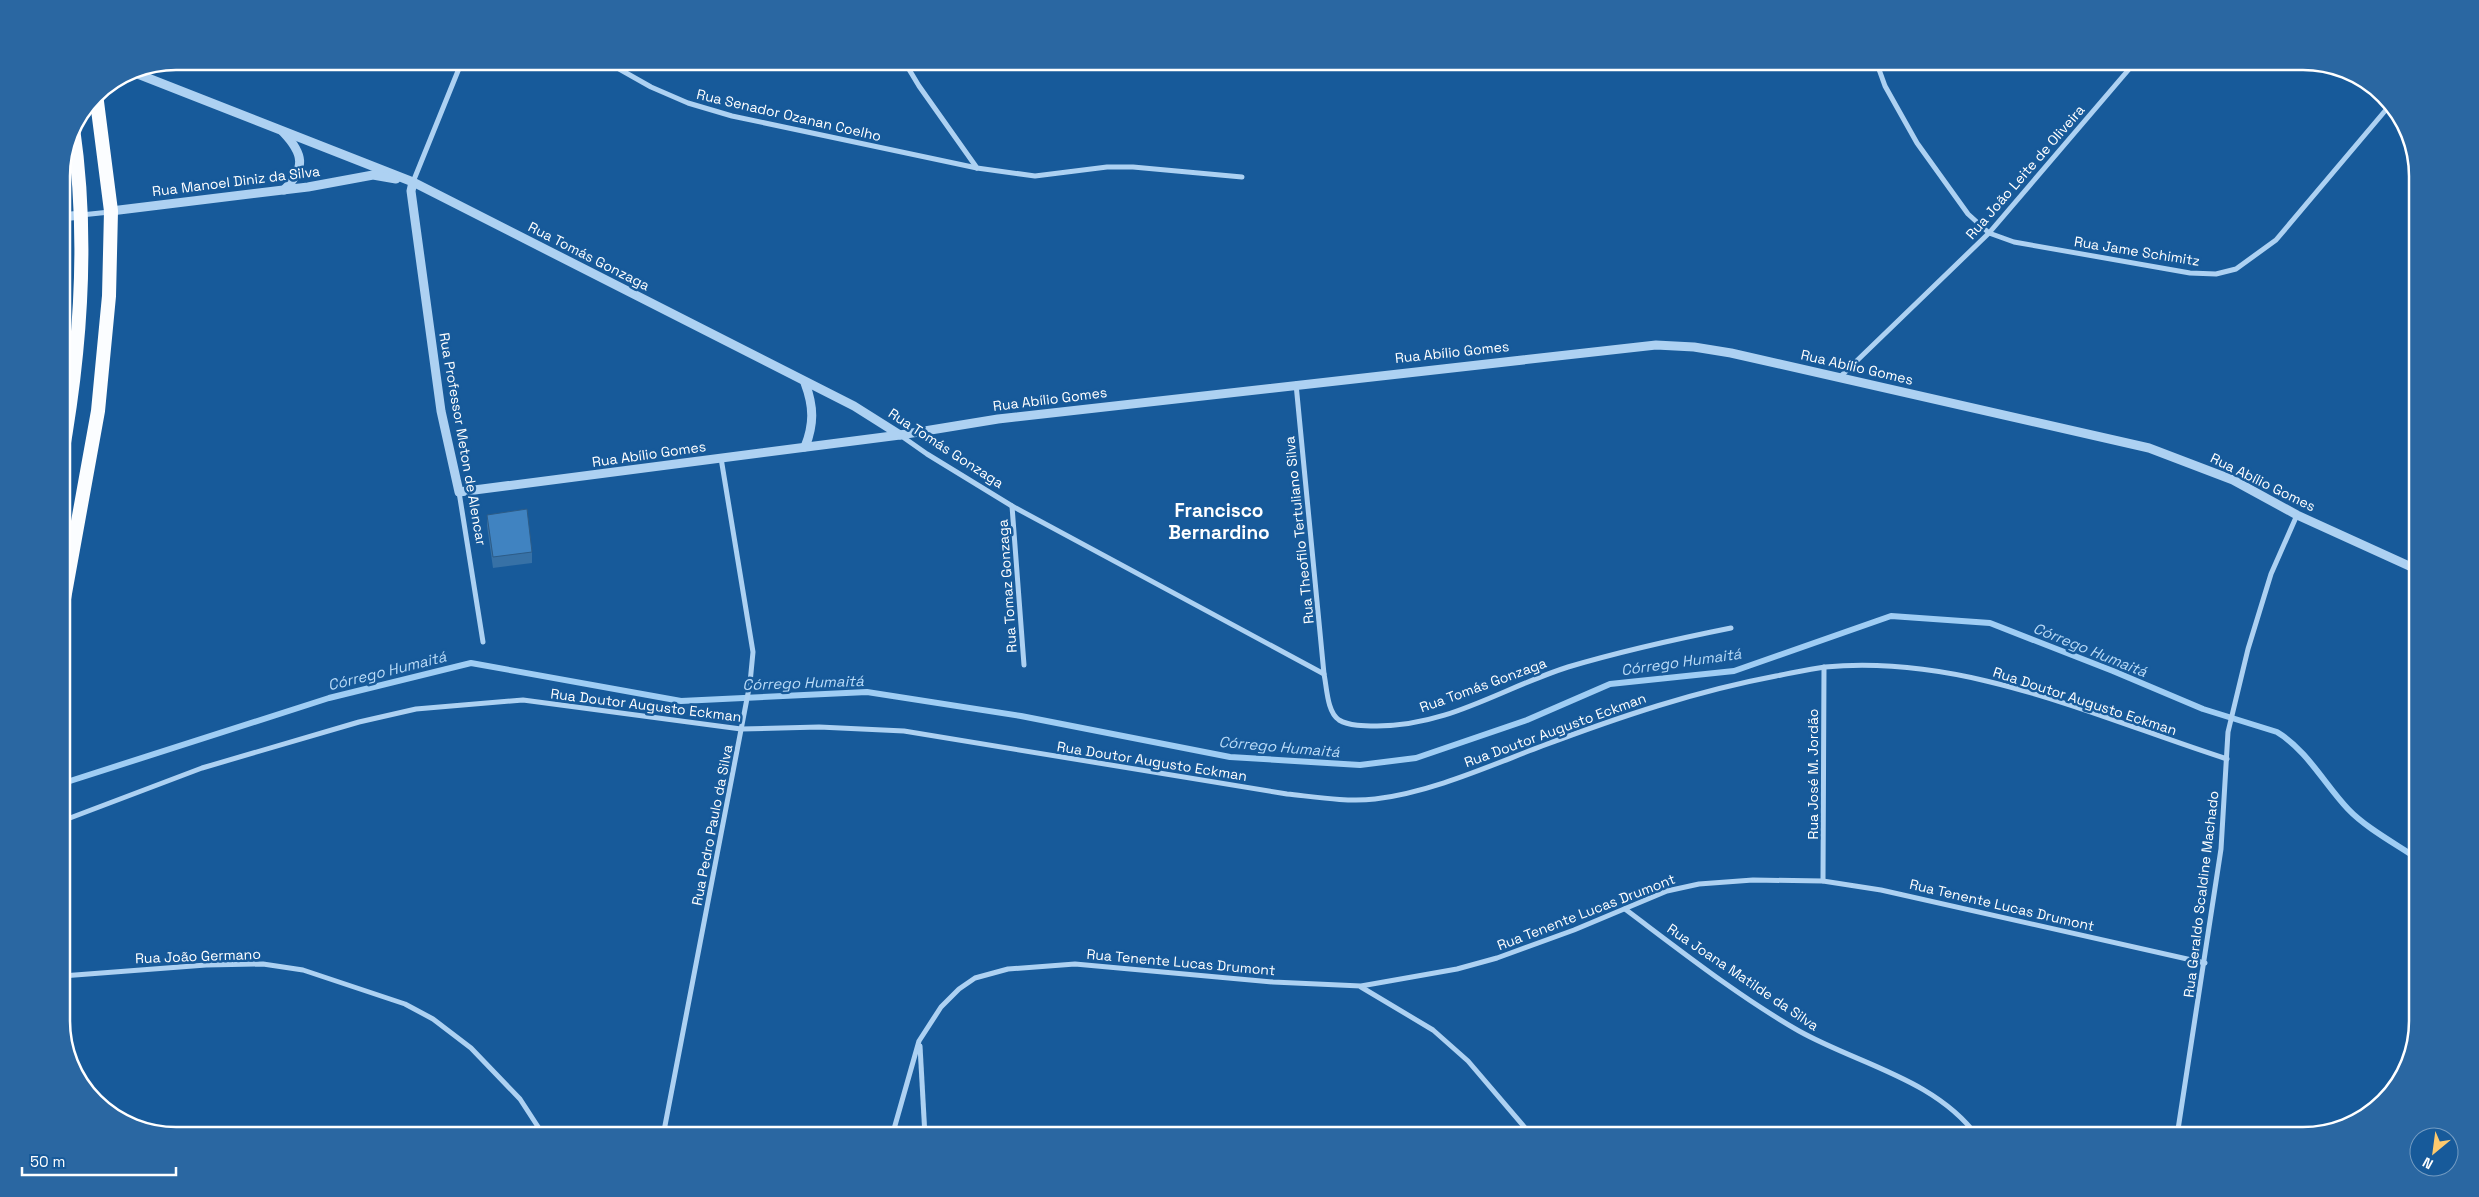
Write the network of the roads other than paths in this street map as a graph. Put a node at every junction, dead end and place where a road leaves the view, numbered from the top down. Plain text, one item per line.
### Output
1 (458, 70) edge
2 (622, 70) edge
3 (909, 70) edge
4 (1879, 70) edge
5 (2128, 70) edge
6 (142, 76) edge
7 (97, 105) edge
8 (2386, 110) edge
9 (281, 130) junction
10 (75, 146) edge
11 (977, 168) junction
12 (1242, 177) dead end
13 (413, 182) junction
14 (284, 190) junction
15 (111, 211) junction
16 (81, 215) junction
17 (70, 216) edge
18 (1989, 233) junction
19 (1840, 377) junction
20 (805, 383) junction
21 (1296, 384) junction
22 (70, 408) edge
23 (900, 434) junction
24 (805, 447) junction
25 (721, 458) junction
26 (459, 492) junction
27 (1012, 506) junction
28 (2297, 515) junction
29 (70, 566) edge
30 (2409, 566) edge
31 (1731, 628) dead end
32 (483, 642) dead end
33 (1024, 665) dead end
34 (1824, 667) junction
35 (1324, 674) junction
36 (741, 729) junction
37 (2227, 759) junction
38 (70, 818) edge
39 (1824, 881) junction
40 (1624, 909) junction
41 (2205, 963) junction
42 (70, 975) edge
43 (1361, 986) junction
44 (920, 1041) junction
45 (538, 1127) edge
46 (665, 1127) edge
47 (895, 1127) edge
48 (925, 1127) edge
49 (1524, 1127) edge
50 (1970, 1127) edge
51 (2178, 1127) edge

1 - 13 street
2 - 11 street, Rua Senador Ozanan Coelho
3 - 11 street
4 - 18 street
5 - 18 street, Rua João Leite de Oliveira
6 - 9 street, Rua Tomás Gonzaga
7 - 15 highway
8 - 18 street, Rua Jame Schimitz
9 - 13 street, Rua Tomás Gonzaga
9 - 14 street
10 - 16 highway
11 - 12 street, Rua Senador Ozanan Coelho
13 - 14 street, Rua Manoel Diniz da Silva
13 - 20 street, Rua Tomás Gonzaga
13 - 26 street, Rua Professor Meton de Alencar
14 - 15 street, Rua Manoel Diniz da Silva
15 - 16 street, Rua Manoel Diniz da Silva
15 - 29 highway
16 - 17 street, Rua Manoel Diniz da Silva
16 - 22 highway
18 - 19 street, Rua João Leite de Oliveira
19 - 21 street, Rua Abílio Gomes
19 - 28 street, Rua Abílio Gomes
20 - 23 street, Rua Tomás Gonzaga
20 - 24 street
21 - 23 street, Rua Abílio Gomes
21 - 35 street, Rua Theofilo Tertuliano Silva
23 - 24 street, Rua Abílio Gomes
23 - 27 street, Rua Tomás Gonzaga
24 - 25 street, Rua Abílio Gomes
25 - 26 street, Rua Abílio Gomes
25 - 36 street, Rua Pedro Paulo da Silva
26 - 32 street, Rua Professor Meton de Alencar
27 - 33 street, Rua Tomaz Gonzaga
27 - 35 street, Rua Tomás Gonzaga
28 - 30 street, Rua Abílio Gomes
28 - 37 street, Rua Geraldo Scaldine Machado
31 - 35 street, Rua Tomás Gonzaga
34 - 36 street, Rua Doutor Augusto Eckman
34 - 37 street, Rua Doutor Augusto Eckman
34 - 39 street, Rua José M. Jordão
36 - 38 street, Rua Doutor Augusto Eckman
36 - 46 street, Rua Pedro Paulo da Silva
37 - 41 street, Rua Geraldo Scaldine Machado
39 - 40 street, Rua Tenente Lucas Drumont
39 - 41 street, Rua Tenente Lucas Drumont
40 - 43 street, Rua Tenente Lucas Drumont
40 - 50 street, Rua Joana Matilde da Silva
41 - 51 street, Rua Geraldo Scaldine Machado
42 - 45 street, Rua João Germano
43 - 44 street, Rua Tenente Lucas Drumont
43 - 49 street
44 - 47 street, Rua Tenente Lucas Drumont
44 - 48 street

